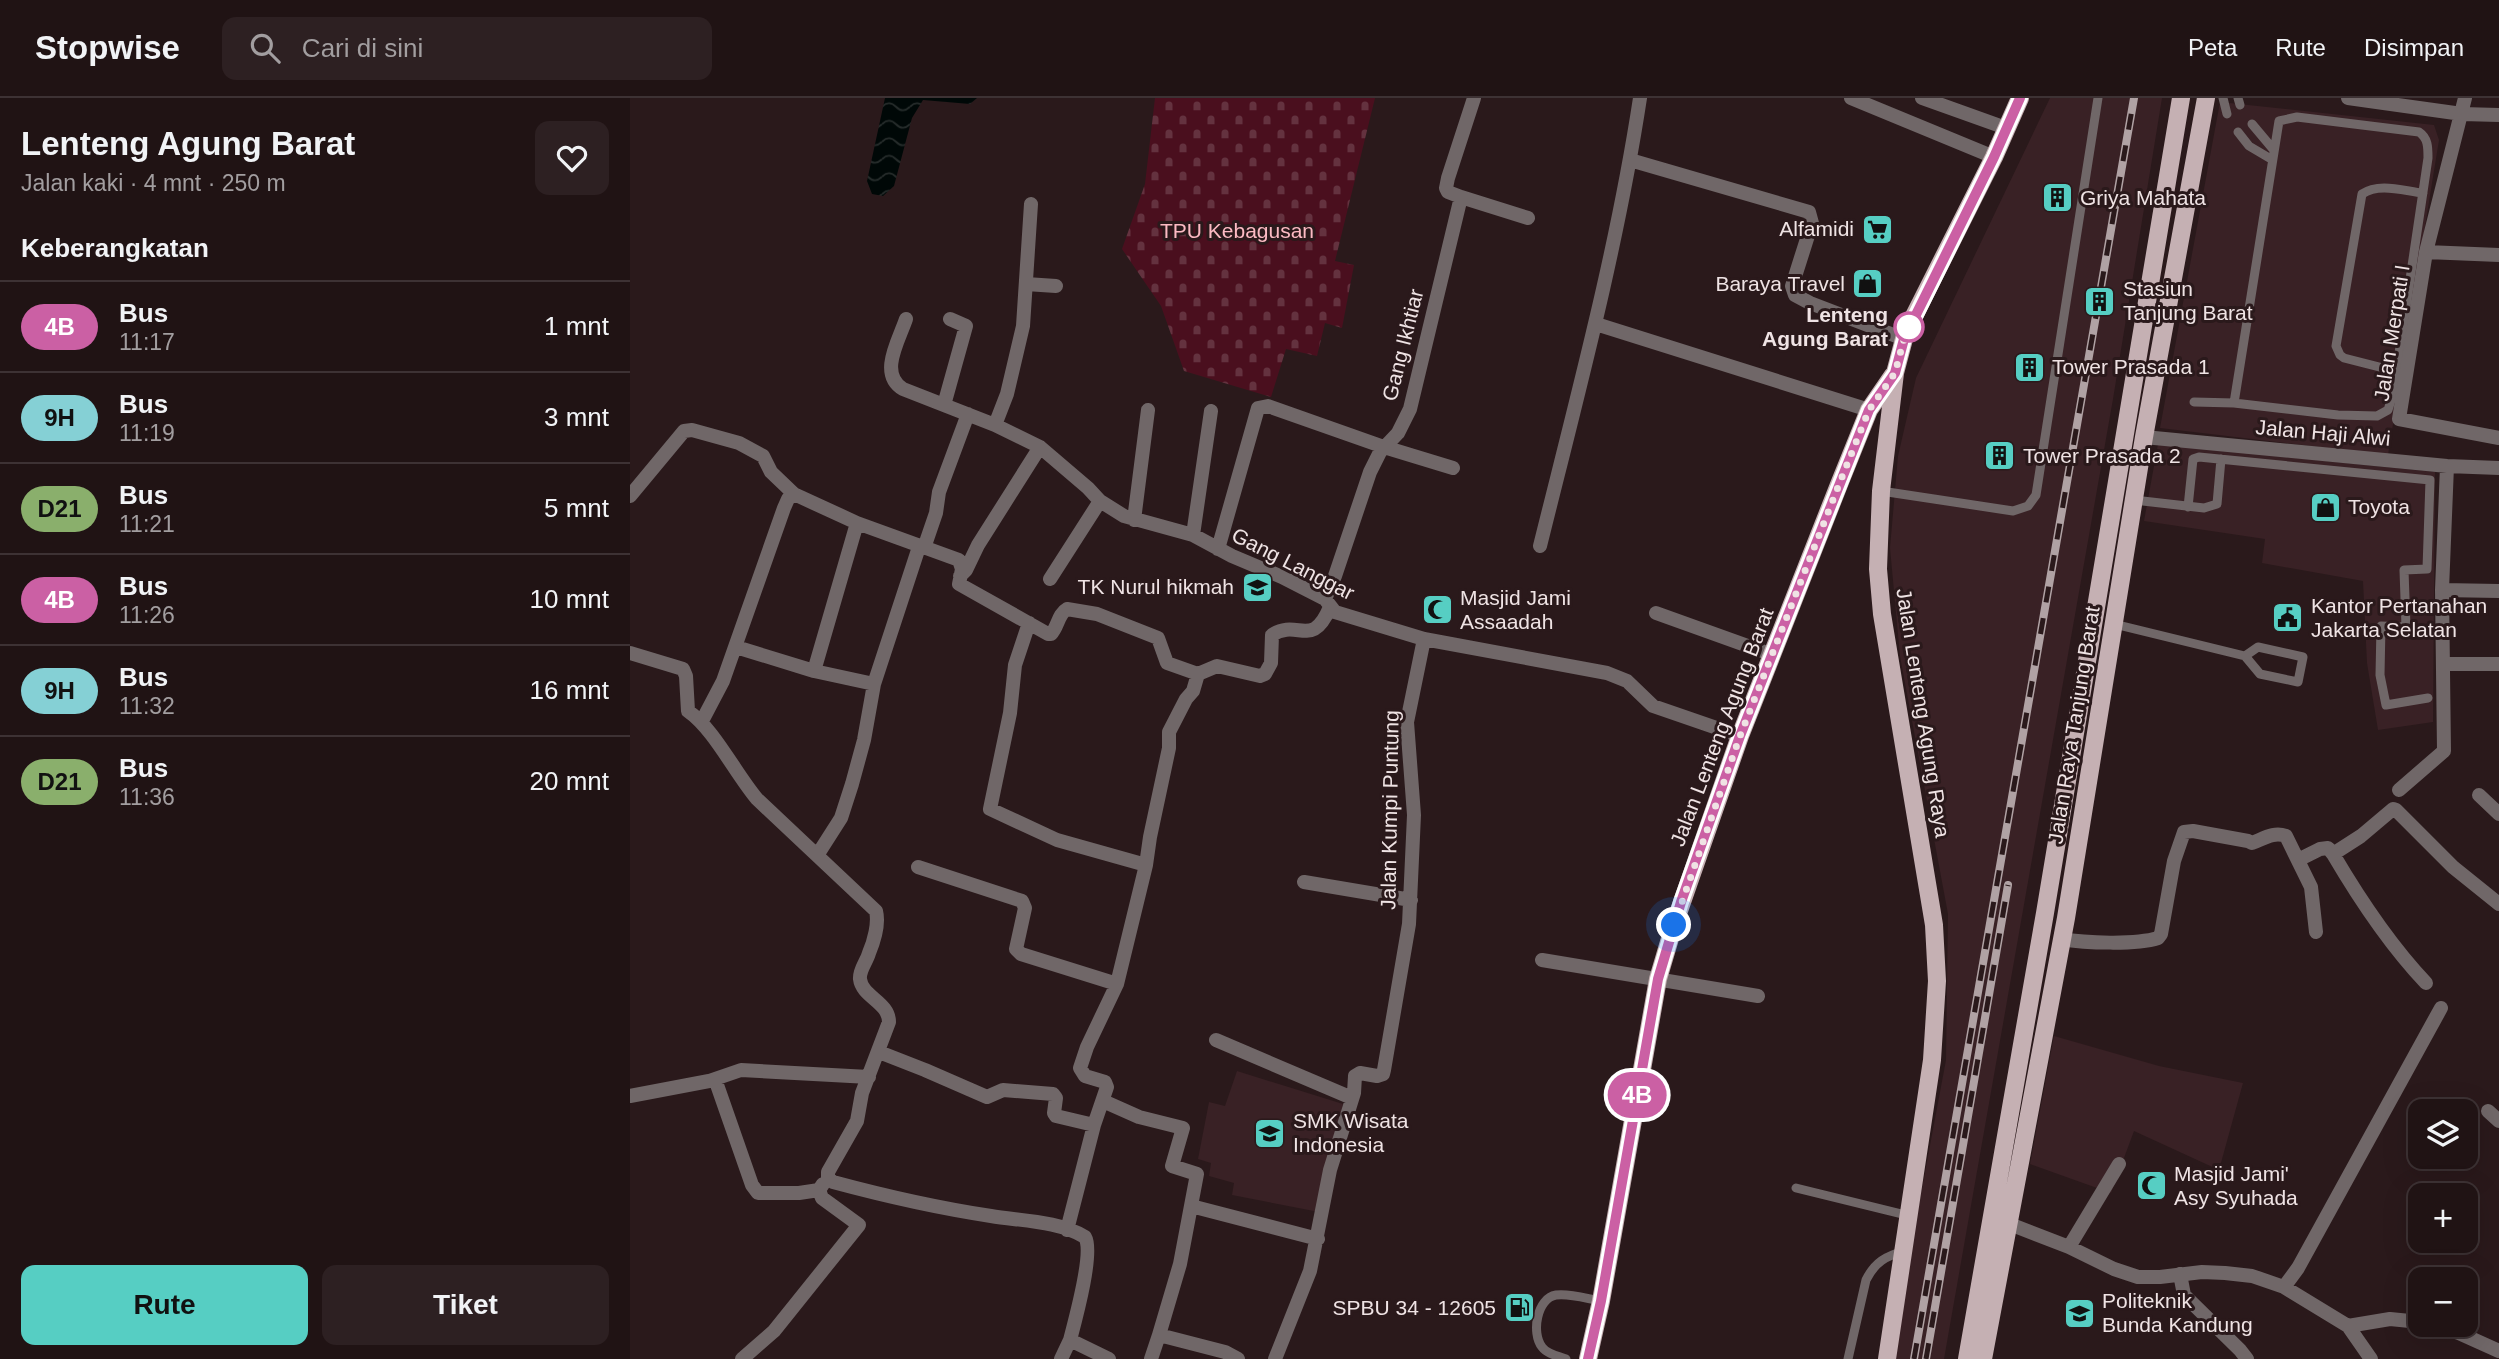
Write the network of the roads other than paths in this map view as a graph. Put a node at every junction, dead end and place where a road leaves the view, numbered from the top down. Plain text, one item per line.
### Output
1 (1474, 98) edge
2 (1640, 98) edge
3 (1851, 98) edge
4 (1922, 98) edge
5 (2020, 98) edge
6 (2098, 98) edge
7 (2181, 98) edge
8 (2206, 98) edge
9 (2223, 98) edge
10 (2348, 98) edge
11 (2465, 98) edge
12 (2227, 114) dead end
13 (2462, 114) junction
14 (2499, 116) edge
15 (2252, 124) dead end
16 (2007, 128) junction
17 (2238, 132) dead end
18 (2273, 149) junction
19 (1994, 157) junction
20 (2271, 159) junction
21 (1630, 160) junction
22 (2423, 193) junction
23 (1461, 197) junction
24 (1031, 204) dead end
25 (1528, 218) dead end
26 (2426, 253) junction
27 (2499, 255) edge
28 (1026, 284) junction
29 (1056, 286) dead end
30 (906, 319) dead end
31 (950, 319) dead end
32 (1596, 324) junction
33 (1904, 339) junction
34 (2395, 370) junction
35 (1895, 373) junction
36 (2194, 402) dead end
37 (2234, 403) junction
38 (944, 405) junction
39 (1148, 410) dead end
40 (1869, 410) junction
41 (1211, 411) dead end
42 (968, 414) junction
43 (995, 425) junction
44 (2144, 437) junction
45 (2499, 438) edge
46 (1040, 447) junction
47 (1384, 447) junction
48 (2221, 459) junction
49 (2447, 466) junction
50 (1453, 468) dead end
51 (2499, 468) edge
52 (1881, 491) junction
53 (794, 494) junction
54 (630, 496) edge
55 (2134, 499) junction
56 (1100, 501) junction
57 (2188, 507) junction
58 (1134, 520) junction
59 (857, 523) junction
60 (1194, 535) junction
61 (1540, 546) dead end
62 (922, 548) junction
63 (1219, 549) junction
64 (960, 576) junction
65 (1050, 579) dead end
66 (2442, 590) junction
67 (2499, 591) edge
68 (1327, 603) junction
69 (1656, 613) dead end
70 (1029, 623) junction
71 (2114, 624) junction
72 (1424, 639) junction
73 (736, 647) junction
74 (630, 653) edge
75 (1773, 655) junction
76 (2245, 656) junction
77 (2443, 664) junction
78 (2499, 664) edge
79 (814, 671) junction
80 (1198, 674) junction
81 (874, 684) junction
82 (2428, 698) dead end
83 (701, 720) junction
84 (1740, 736) junction
85 (2399, 790) dead end
86 (2479, 795) dead end
87 (2499, 814) edge
88 (818, 854) junction
89 (2333, 854) junction
90 (2298, 860) junction
91 (1146, 865) junction
92 (918, 867) dead end
93 (1304, 882) dead end
94 (1411, 900) junction
95 (2499, 904) edge
96 (2045, 913) junction
97 (2066, 918) junction
98 (2316, 932) dead end
99 (2061, 940) junction
100 (1542, 960) dead end
101 (1658, 979) junction
102 (2426, 983) dead end
103 (1117, 984) junction
104 (1758, 996) dead end
105 (2441, 1008) dead end
106 (1216, 1040) dead end
107 (879, 1052) junction
108 (869, 1077) junction
109 (715, 1079) junction
110 (633, 1095) edge
111 (1352, 1098) junction
112 (1103, 1101) junction
113 (1094, 1125) junction
114 (2119, 1164) dead end
115 (828, 1178) junction
116 (1796, 1188) dead end
117 (819, 1190) junction
118 (1191, 1206) junction
119 (1910, 1216) junction
120 (2007, 1223) junction
121 (1067, 1230) junction
122 (1318, 1239) junction
123 (2069, 1247) junction
124 (1905, 1251) junction
125 (2180, 1274) junction
126 (2284, 1287) junction
127 (1601, 1301) junction
128 (2408, 1321) edge
129 (2348, 1326) junction
130 (1159, 1335) junction
131 (2466, 1337) edge
132 (1070, 1340) junction
133 (2499, 1351) edge
134 (745, 1358) edge
135 (1061, 1359) edge
136 (1109, 1359) edge
137 (1151, 1359) edge
138 (1238, 1359) edge
139 (1275, 1359) edge
140 (1566, 1359) edge
141 (1588, 1359) edge
142 (1848, 1359) edge
143 (1887, 1359) edge
144 (1967, 1359) edge
145 (1983, 1359) edge
146 (2247, 1359) edge
147 (2371, 1359) edge

1 - 23 street
2 - 21 street
3 - 19 street
4 - 16 street
5 - 16 main road, Jalan Lenteng Agung Raya
6 - 52 lane
7 - 96 main road
8 - 44 main road, Jalan Raya Tanjung Barat
9 - 12 lane
10 - 13 street
11 - 13 street, Jalan Merpati I
13 - 14 street
13 - 26 street, Jalan Merpati I
15 - 18 lane
16 - 19 main road, Jalan Lenteng Agung Raya
17 - 20 lane
18 - 20 lane
18 - 22 lane
19 - 33 main road, Jalan Lenteng Agung Raya
20 - 37 lane
21 - 32 street
21 - 33 street
22 - 34 lane
22 - 34 lane
23 - 25 street
23 - 47 street, Gang Ikhtiar
24 - 28 street
26 - 27 street, Jalan Merpati I
26 - 45 street, Jalan Merpati I
28 - 29 street
28 - 43 street
30 - 38 street, Gang Langgar
31 - 38 street
32 - 40 street
32 - 61 street
33 - 35 main road, Jalan Lenteng Agung Raya
34 - 37 lane
35 - 40 main road, Jalan Lenteng Agung Barat
35 - 52 main road, Jalan Lenteng Agung Raya
36 - 37 lane
38 - 42 street, Gang Langgar
39 - 58 street
40 - 75 main road, Jalan Lenteng Agung Barat
41 - 60 street
42 - 43 street, Gang Langgar
42 - 62 street
43 - 46 street, Gang Langgar
44 - 49 street, Jalan Haji Alwi
44 - 55 main road, Jalan Raya Tanjung Barat
46 - 56 street, Gang Langgar
46 - 64 street
47 - 50 street
47 - 63 street
47 - 68 street, Gang Ikhtiar
48 - 57 lane
48 - 57 lane
48 - 82 lane
49 - 51 street, Jalan Haji Alwi
49 - 66 street
52 - 119 main road, Jalan Lenteng Agung Raya
53 - 54 street
53 - 59 street
53 - 73 street
55 - 57 lane
55 - 71 main road, Jalan Raya Tanjung Barat
56 - 58 street, Gang Langgar
56 - 65 street
58 - 60 street, Gang Langgar
59 - 62 street
59 - 79 street
60 - 63 street, Gang Langgar
62 - 64 street
62 - 81 street
63 - 68 street, Gang Langgar
64 - 70 street
66 - 67 street
66 - 77 street
68 - 72 street, Gang Langgar
68 - 80 street
69 - 75 street
70 - 80 street
70 - 91 street
71 - 76 lane
71 - 97 main road, Jalan Raya Tanjung Barat
72 - 84 street, Gang Langgar
72 - 94 street, Jalan Kumpi Puntung
73 - 79 street
73 - 83 street
74 - 83 street
75 - 84 main road, Jalan Lenteng Agung Barat
76 - 76 lane
77 - 78 street
77 - 85 street
79 - 81 street
80 - 91 street
81 - 88 street
83 - 88 street
84 - 101 main road, Jalan Lenteng Agung Barat
86 - 87 street
88 - 107 street
89 - 90 street
89 - 95 street
89 - 102 street
90 - 98 street
90 - 99 street
91 - 103 street
92 - 103 street
93 - 94 street
94 - 111 street, Jalan Kumpi Puntung
96 - 97 main road
96 - 144 main road
97 - 99 main road, Jalan Raya Tanjung Barat
99 - 120 main road, Jalan Raya Tanjung Barat
100 - 101 street
101 - 104 street
101 - 127 main road, Jalan Lenteng Agung Barat
103 - 112 street
105 - 126 street
106 - 111 street
107 - 108 street
107 - 113 street
108 - 109 street
108 - 115 street
109 - 110 street
109 - 117 street
111 - 122 street, Jalan Kumpi Puntung
112 - 113 street
112 - 118 street
113 - 121 street
114 - 123 street
115 - 117 street
115 - 121 street
116 - 119 lane
117 - 134 street
118 - 122 street
118 - 130 street
119 - 124 main road, Jalan Lenteng Agung Raya
120 - 123 street
120 - 145 main road, Jalan Raya Tanjung Barat
121 - 132 street
122 - 139 street, Jalan Kumpi Puntung
123 - 125 street
124 - 142 lane
124 - 143 main road, Jalan Lenteng Agung Raya
125 - 126 street
125 - 146 street
126 - 129 street
127 - 140 lane
127 - 141 main road, Jalan Lenteng Agung Barat
128 - 129 street
129 - 147 street
130 - 137 street
130 - 138 street
131 - 133 street
132 - 135 street
132 - 136 street

